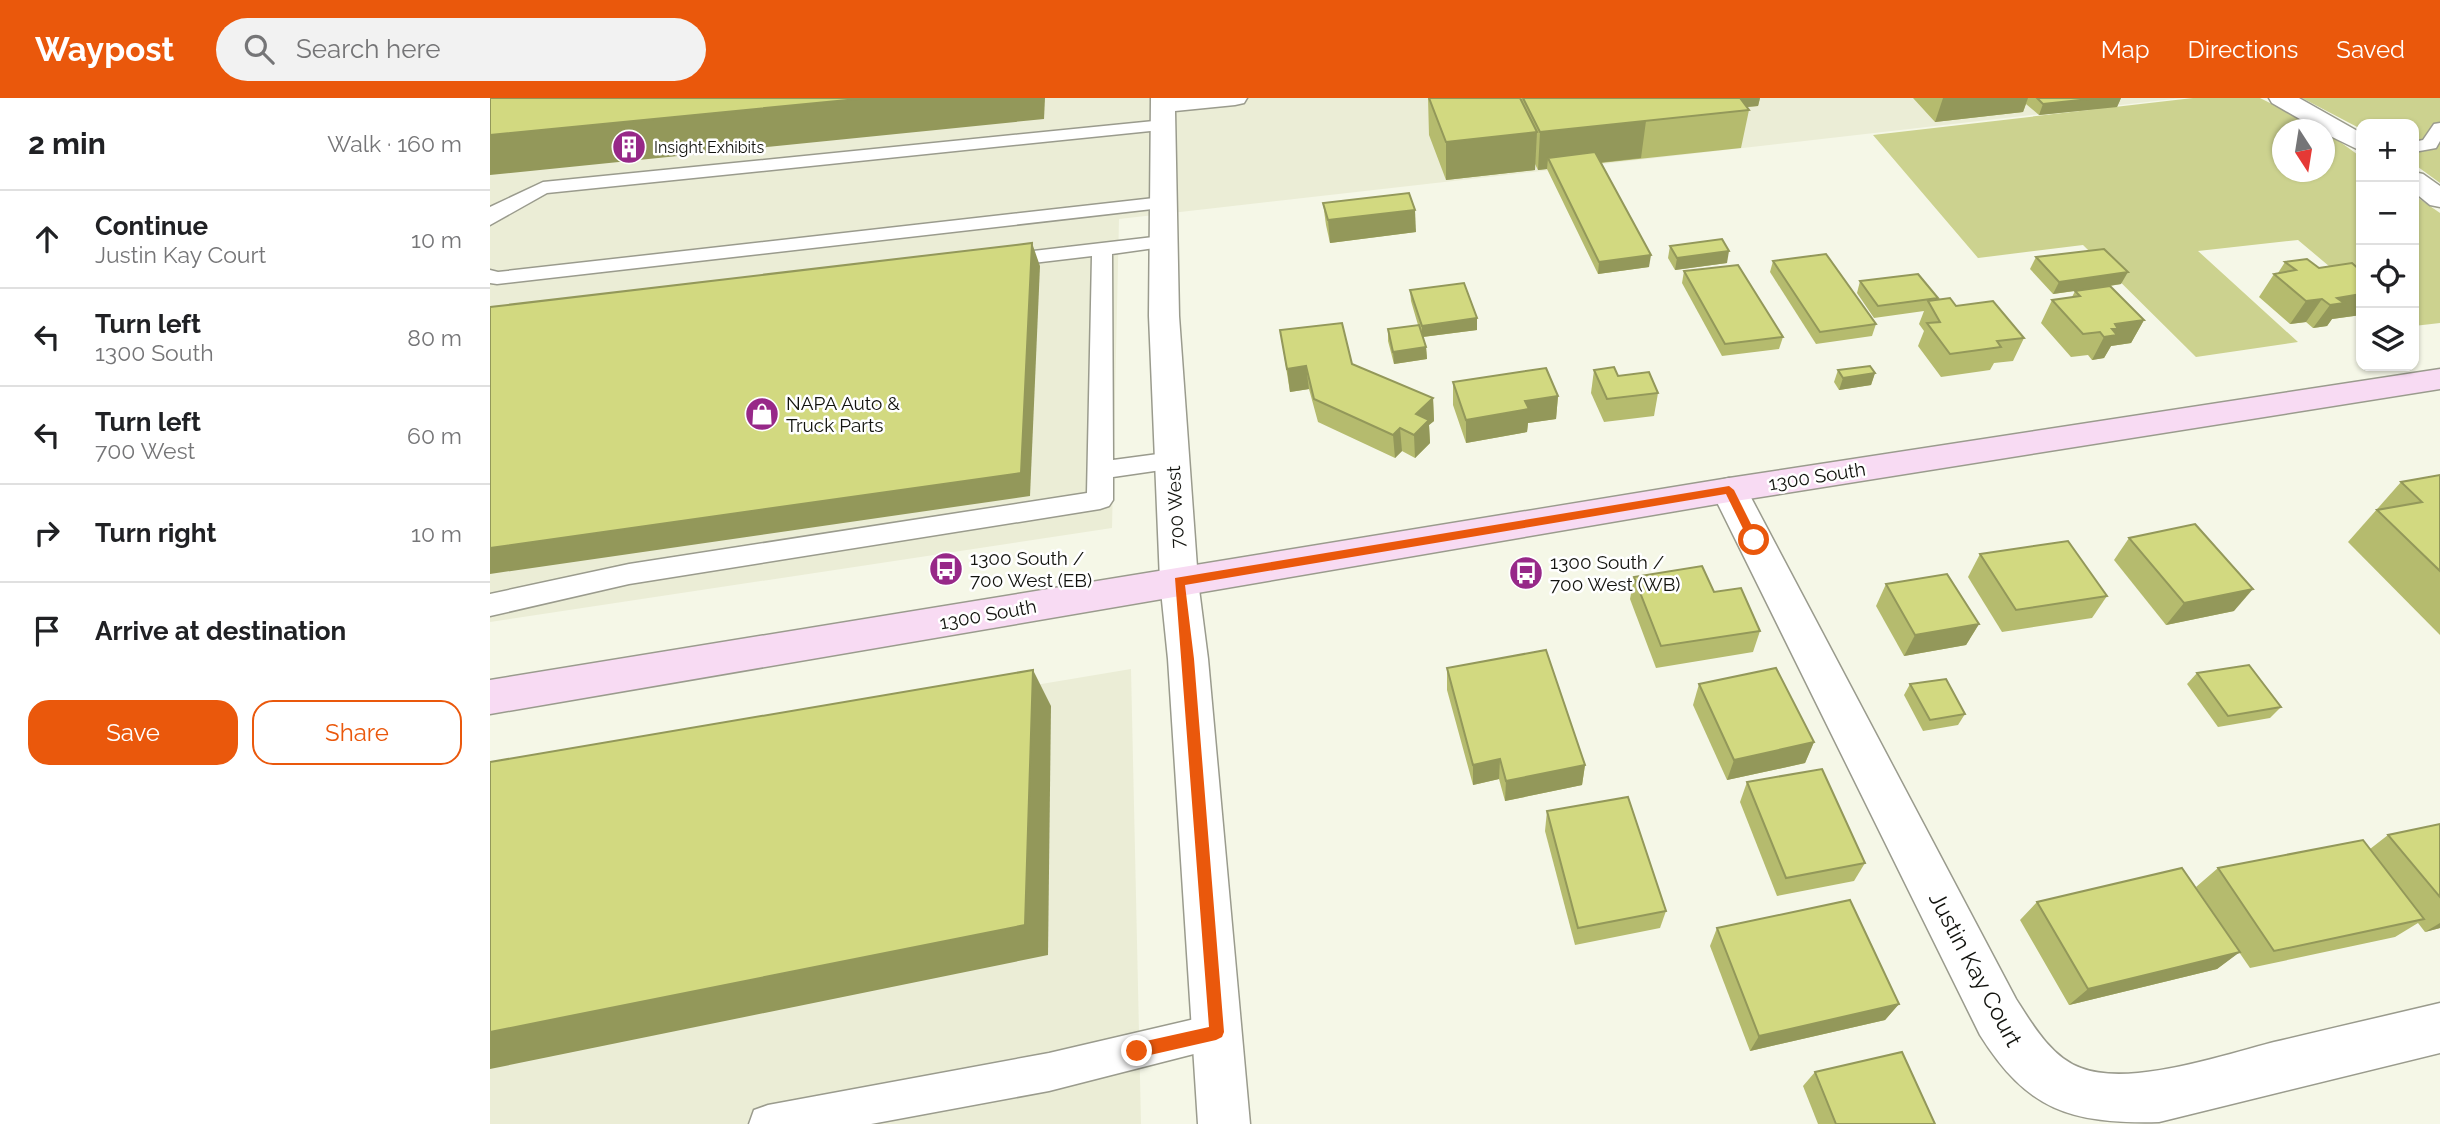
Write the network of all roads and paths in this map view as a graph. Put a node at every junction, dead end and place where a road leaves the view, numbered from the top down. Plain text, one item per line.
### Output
1 (1236, 98) edge
2 (2281, 98) edge
3 (1164, 109) edge
4 (2440, 128) edge
5 (2356, 140) edge
6 (2419, 146) edge
7 (2417, 182) edge
8 (2440, 198) edge
9 (1163, 203) junction
10 (490, 219) edge
11 (1162, 242) junction
12 (1102, 249) junction
13 (977, 264) edge
14 (490, 276) edge
15 (2440, 379) edge
16 (1172, 461) junction
17 (1100, 470) junction
18 (1729, 490) junction
19 (1179, 581) junction
20 (490, 605) edge
21 (490, 697) edge
22 (2440, 1028) edge
23 (1216, 1032) junction
24 (768, 1124) edge
25 (1224, 1124) edge

1 - 3 street
2 - 5 street
3 - 9 street, 700 West
3 - 10 lane
4 - 6 lane
7 - 8 street
9 - 11 street, 700 West
9 - 14 lane
11 - 12 lane
11 - 16 street, 700 West
12 - 13 lane
12 - 17 lane
15 - 18 main road, 1300 South
16 - 17 lane
16 - 19 street, 700 West
17 - 20 lane
18 - 19 main road, 1300 South
18 - 22 street, Justin Kay Court
19 - 21 main road, 1300 South
19 - 23 street, 700 West
23 - 24 lane
23 - 25 street, 700 West

